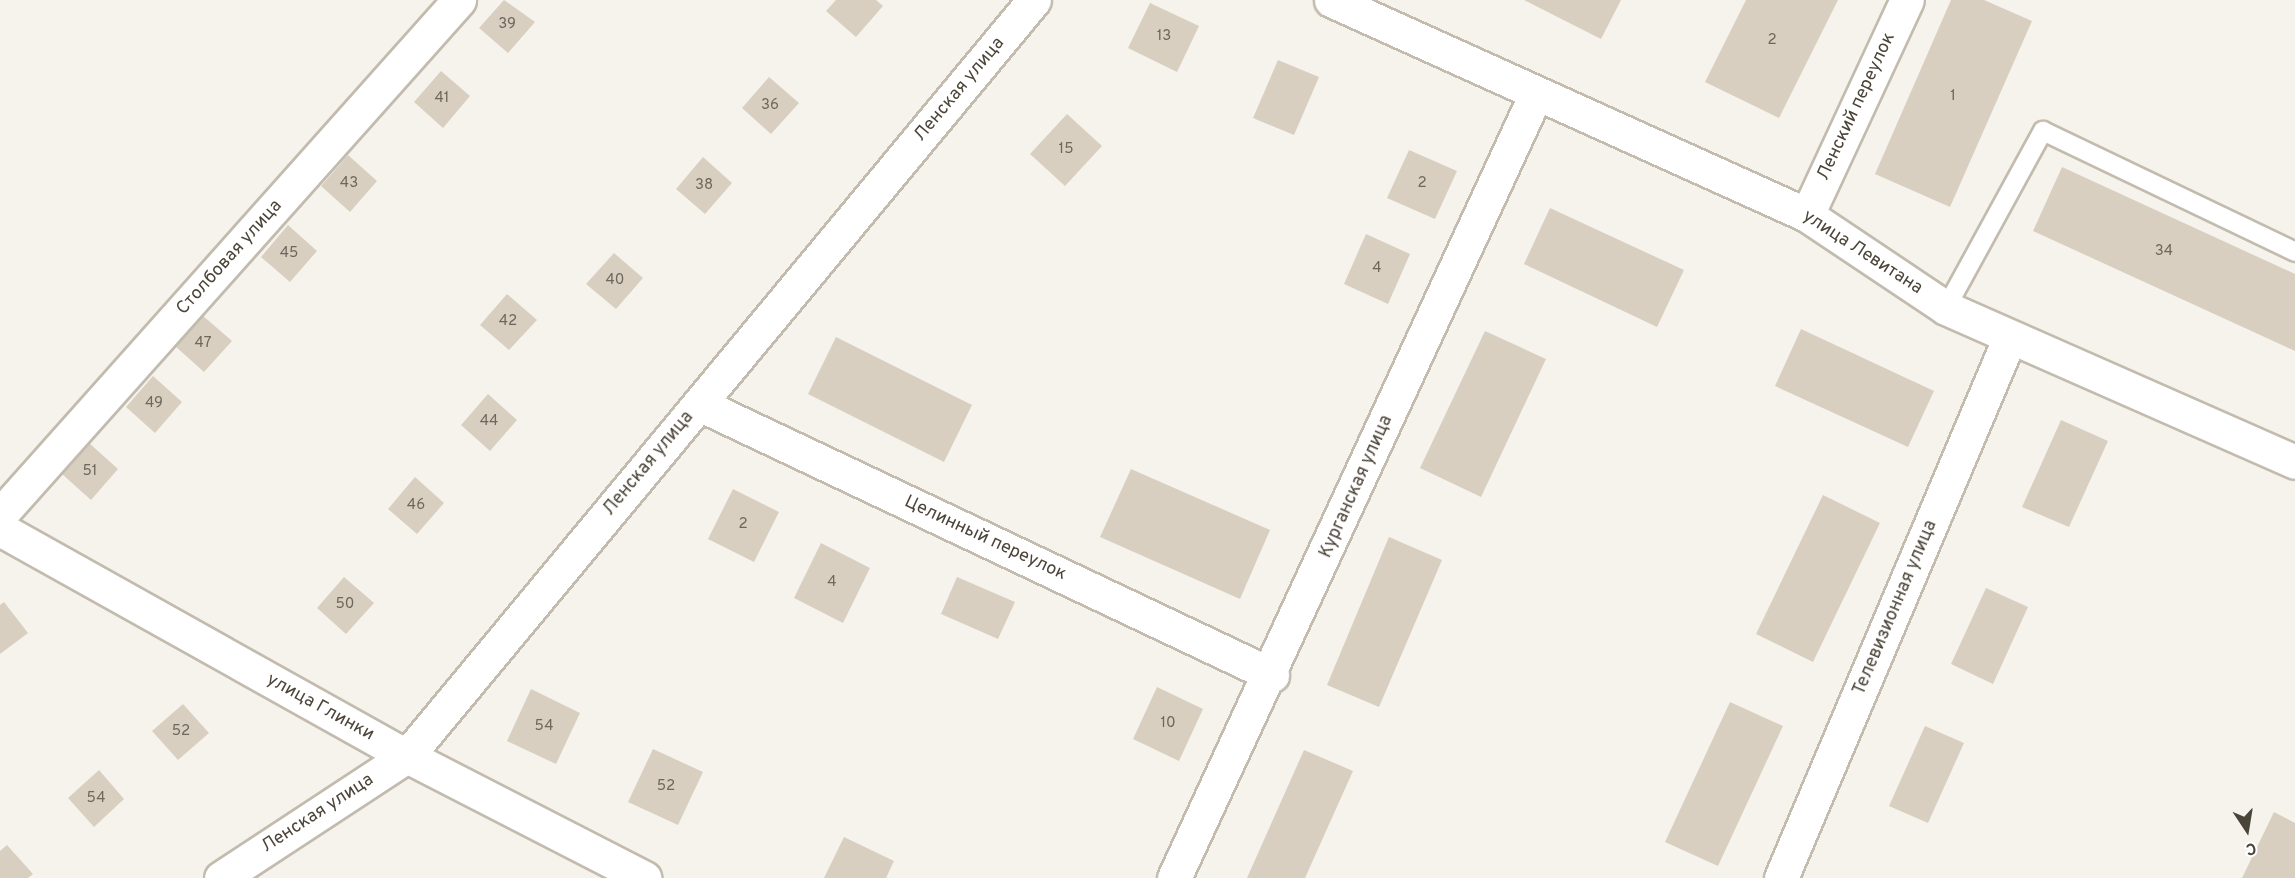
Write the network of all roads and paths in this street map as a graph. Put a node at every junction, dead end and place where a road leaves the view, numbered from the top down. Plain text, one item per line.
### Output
1 (459, 0) edge
2 (1034, 0) edge
3 (1331, 0) edge
4 (1907, 0) edge
5 (1536, 94) junction
6 (1807, 214) junction
7 (2295, 252) edge
8 (1946, 308) junction
9 (2010, 337) junction
10 (699, 404) junction
11 (2295, 462) edge
12 (0, 515) edge
13 (0, 529) edge
14 (1272, 675) junction
15 (407, 756) junction
16 (221, 878) edge
17 (644, 878) edge
18 (1174, 878) edge
19 (1781, 878) edge

1 - 12 street, Столбовая улица
2 - 10 street, Ленская улица
3 - 5 street, улица Левитана
4 - 6 street, Ленский переулок
5 - 6 street, улица Левитана
5 - 14 street, Курганская улица
6 - 8 street, улица Левитана
7 - 8 lane
8 - 9 street, улица Левитана
9 - 11 street, улица Левитана
9 - 19 street, Телевизионная улица
10 - 14 street, Целинный переулок
10 - 15 street, Ленская улица
13 - 15 street, улица Глинки
14 - 18 street, Курганская улица
15 - 16 street, Ленская улица
15 - 17 street, улица Глинки

